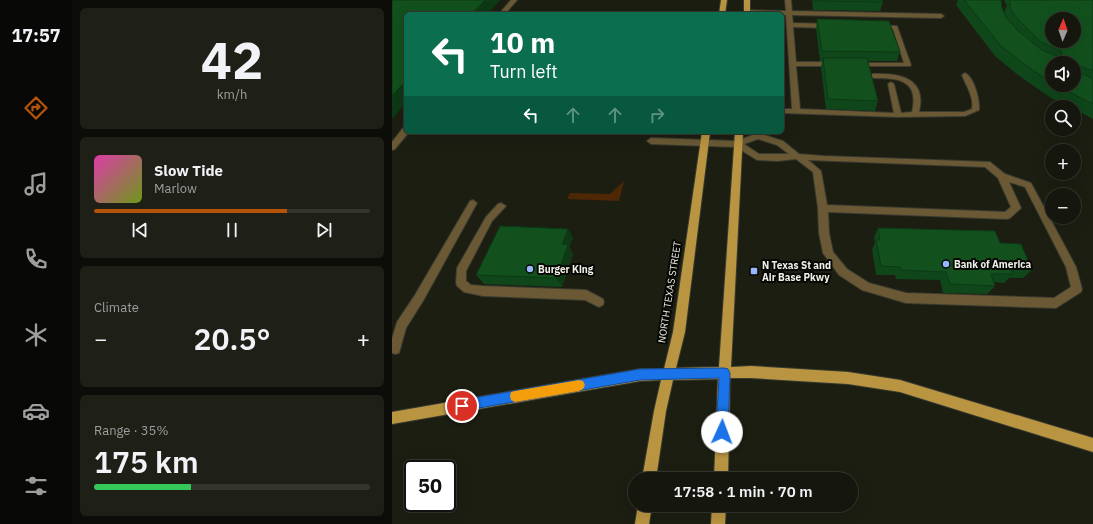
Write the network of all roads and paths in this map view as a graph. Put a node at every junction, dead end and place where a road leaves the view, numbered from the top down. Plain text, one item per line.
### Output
1 (514, 0) edge
2 (724, 0) edge
3 (747, 0) edge
4 (788, 0) edge
5 (504, 12) edge
6 (722, 12) edge
7 (747, 12) edge
8 (784, 13) edge
9 (789, 13) junction
10 (941, 16) dead end
11 (790, 25) junction
12 (835, 26) edge
13 (872, 27) edge
14 (784, 45) edge
15 (791, 46) junction
16 (792, 64) junction
17 (839, 64) edge
18 (846, 65) edge
19 (965, 75) dead end
20 (870, 76) edge
21 (890, 84) dead end
22 (784, 111) edge
23 (796, 112) junction
24 (915, 114) junction
25 (898, 115) junction
26 (404, 132) edge
27 (706, 134) edge
28 (739, 134) edge
29 (651, 141) dead end
30 (705, 143) junction
31 (738, 144) junction
32 (392, 147) edge
33 (797, 156) junction
34 (1002, 176) junction
35 (473, 203) dead end
36 (501, 206) dead end
37 (823, 208) junction
38 (599, 302) dead end
39 (395, 349) dead end
40 (724, 373) junction
41 (669, 374) junction
42 (392, 418) edge
43 (1093, 445) edge
44 (650, 472) edge
45 (721, 472) edge
46 (644, 512) edge
47 (719, 512) edge
48 (642, 524) edge
49 (718, 524) edge

1 - 5 lane
2 - 6 main road
3 - 7 main road
4 - 9 lane
8 - 9 lane
9 - 10 lane
9 - 11 lane
11 - 12 lane
11 - 15 lane
13 - 18 lane
14 - 15 lane
15 - 16 lane
16 - 17 lane
16 - 23 lane
19 - 24 lane
20 - 24 lane
21 - 25 lane
22 - 23 lane
23 - 25 lane
24 - 25 lane
26 - 32 lane
27 - 30 main road, NORTH TEXAS STREET
28 - 31 main road
29 - 30 lane
30 - 31 lane
30 - 41 main road, NORTH TEXAS STREET
31 - 33 lane
31 - 33 lane
31 - 40 main road
33 - 34 lane
33 - 37 lane
34 - 37 lane
34 - 37 lane
35 - 39 lane
36 - 38 lane
40 - 41 main road
40 - 43 main road
40 - 45 main road
41 - 42 main road
41 - 44 main road, NORTH TEXAS STREET
46 - 48 main road
47 - 49 main road

